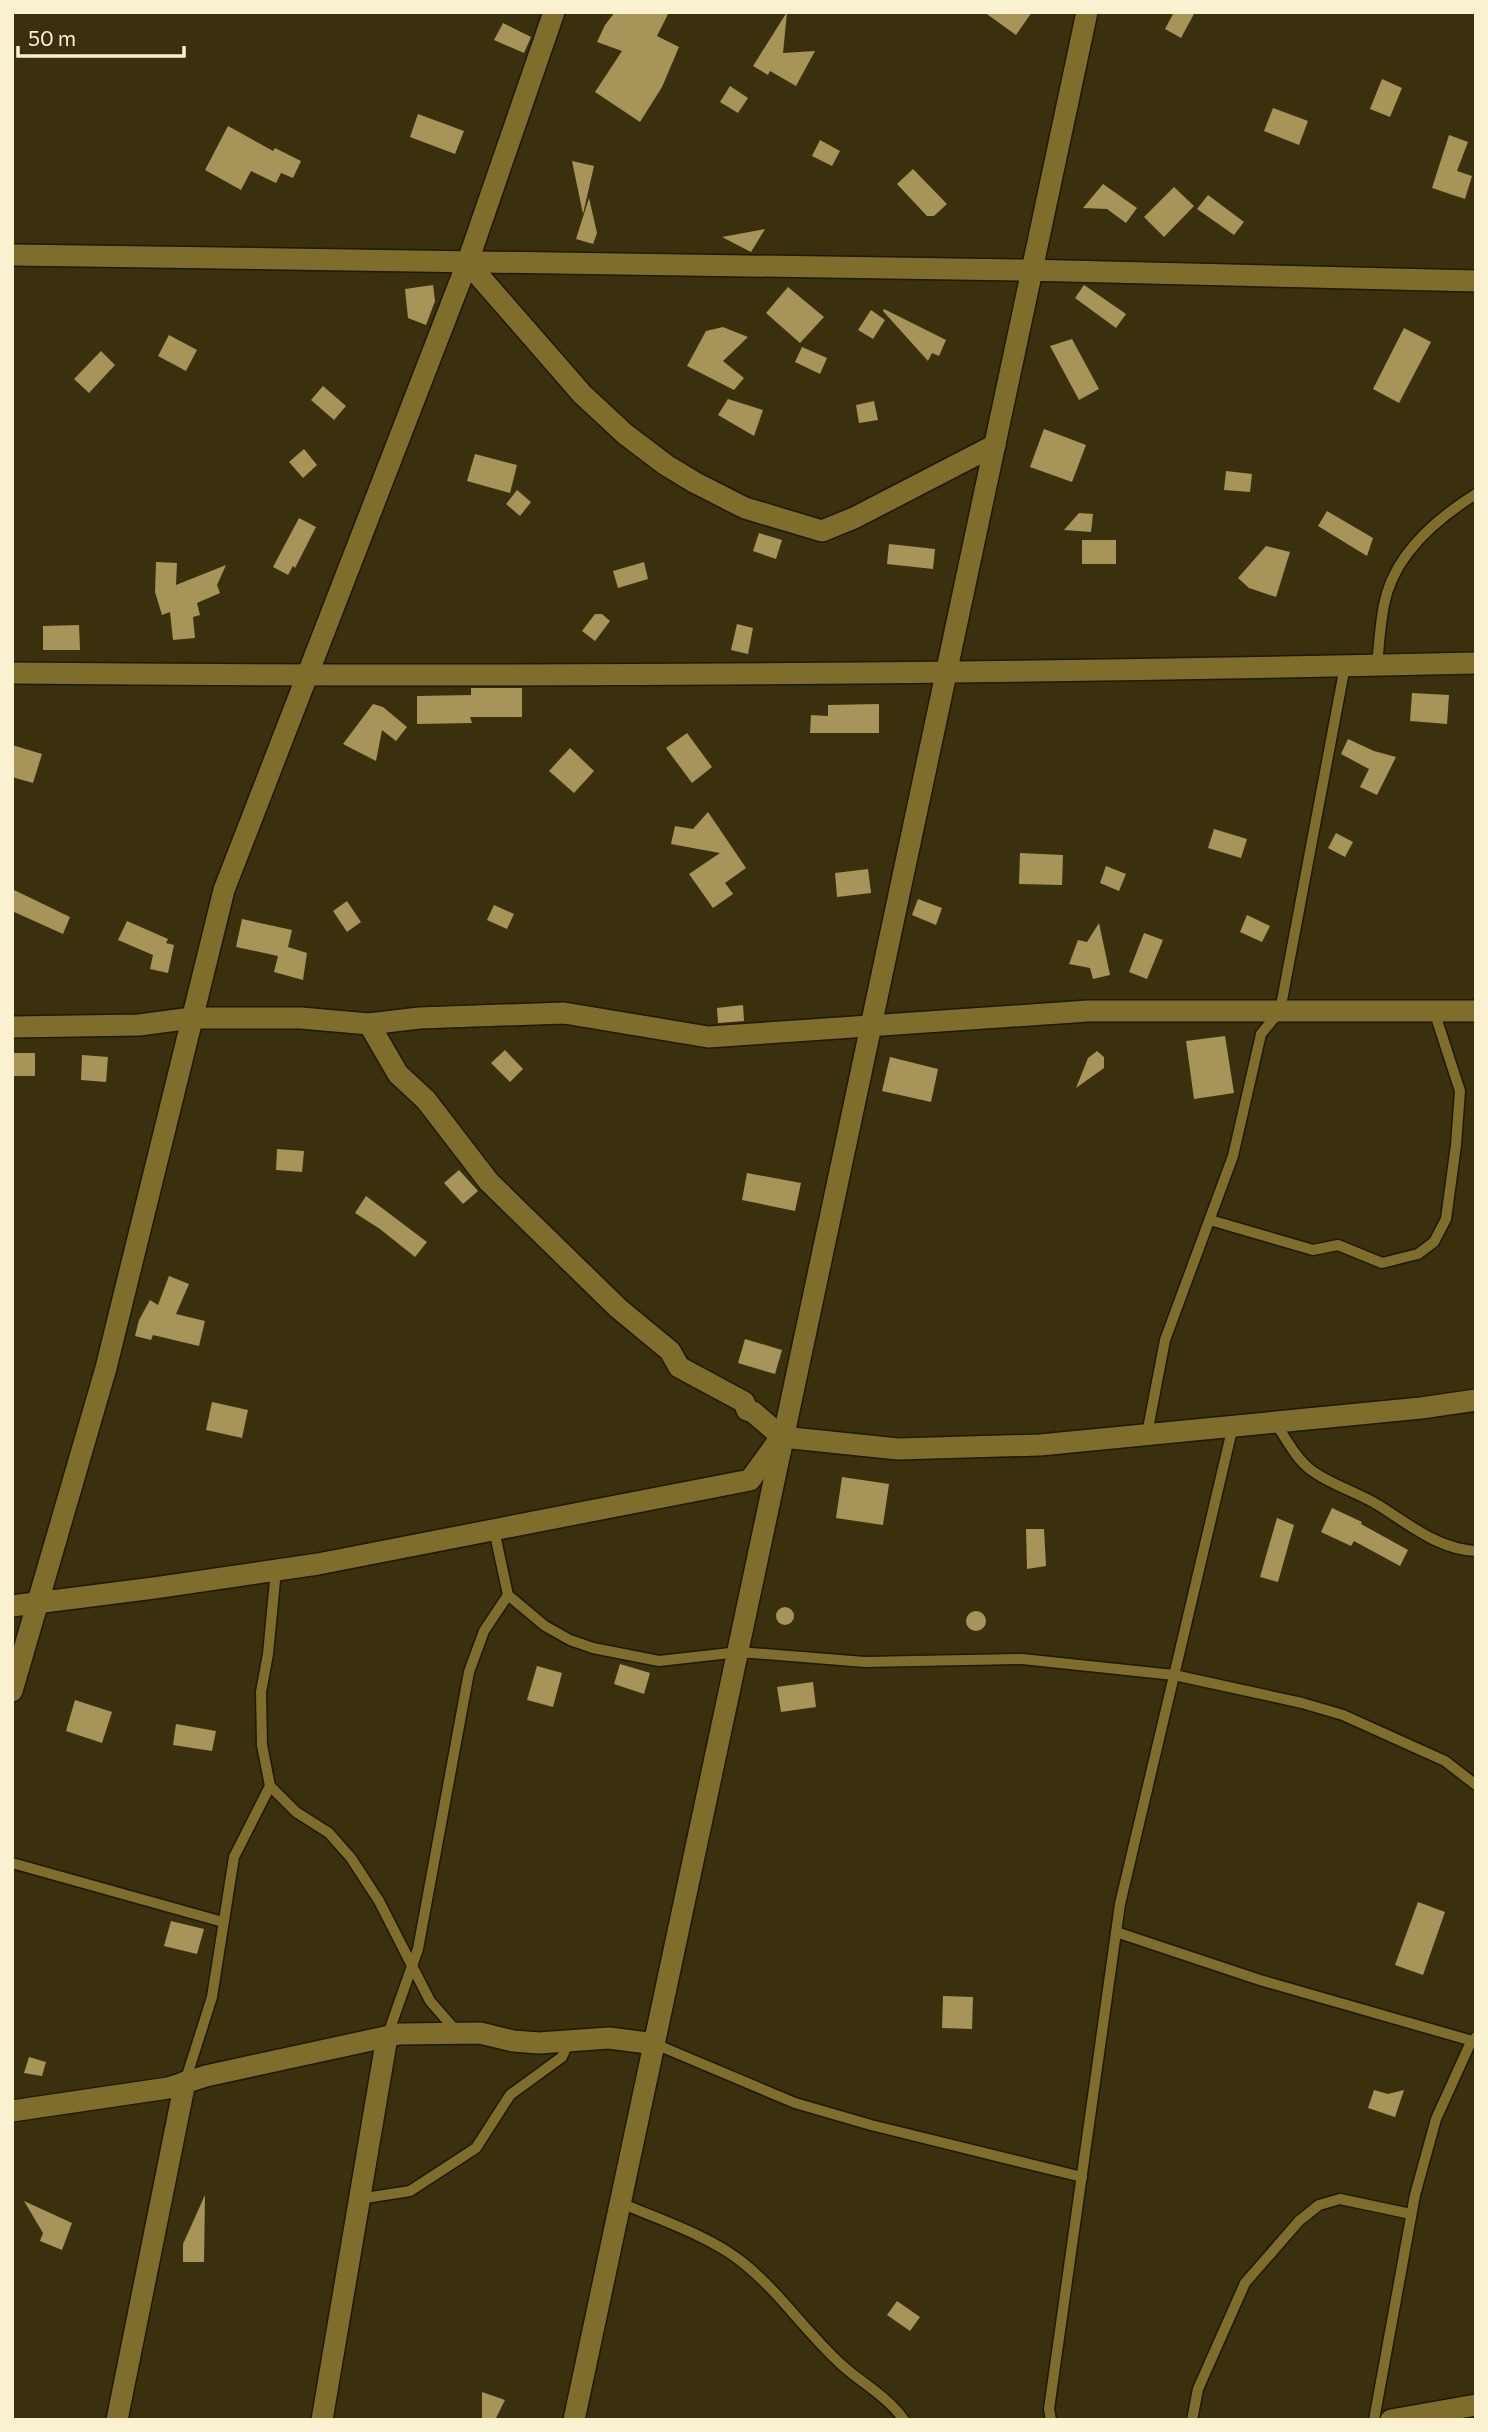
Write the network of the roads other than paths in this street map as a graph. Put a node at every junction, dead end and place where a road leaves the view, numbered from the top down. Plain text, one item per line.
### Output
1 (554, 12) edge
2 (1087, 12) edge
3 (12, 255) edge
4 (467, 262) junction
5 (1032, 270) junction
6 (1476, 281) edge
7 (995, 445) junction
8 (1476, 494) edge
9 (1476, 663) edge
10 (1377, 665) junction
11 (1345, 666) junction
12 (947, 671) junction
13 (12, 673) edge
14 (307, 676) junction
15 (1280, 1011) junction
16 (1434, 1011) junction
17 (1476, 1011) edge
18 (192, 1018) junction
19 (369, 1024) junction
20 (872, 1026) junction
21 (12, 1027) edge
22 (1210, 1220) junction
23 (1476, 1400) edge
24 (1275, 1422) junction
25 (1233, 1426) junction
26 (1147, 1434) junction
27 (782, 1437) junction
28 (494, 1530) junction
29 (1476, 1550) edge
30 (276, 1570) junction
31 (508, 1595) junction
32 (38, 1602) junction
33 (12, 1606) edge
34 (739, 1652) junction
35 (1174, 1675) junction
36 (12, 1691) edge
37 (1476, 1785) edge
38 (270, 1786) junction
39 (12, 1863) edge
40 (223, 1922) junction
41 (1116, 1932) junction
42 (412, 1966) junction
43 (459, 2034) junction
44 (387, 2037) junction
45 (1475, 2040) edge
46 (569, 2041) junction
47 (655, 2044) junction
48 (186, 2082) junction
49 (12, 2111) edge
50 (1082, 2177) junction
51 (359, 2199) junction
52 (621, 2203) junction
53 (1411, 2214) junction
54 (1476, 2405) edge
55 (117, 2420) edge
56 (322, 2420) edge
57 (574, 2420) edge
58 (904, 2420) edge
59 (1051, 2420) edge
60 (1192, 2420) edge
61 (1374, 2420) edge
62 (1391, 2420) edge

1 - 4 street
2 - 5 street
3 - 4 street
4 - 5 street
4 - 7 street
4 - 14 street
5 - 6 street
5 - 7 street
7 - 12 street
8 - 10 lane
9 - 10 street
10 - 11 street
11 - 12 street
11 - 15 lane
12 - 14 street
12 - 20 street
13 - 14 street
14 - 18 street
15 - 16 street
15 - 20 street
15 - 22 lane
16 - 17 street
16 - 22 lane
18 - 19 street
18 - 21 street
18 - 32 street
19 - 20 street
19 - 27 street
20 - 27 street
22 - 26 lane
23 - 24 street
24 - 25 street
24 - 29 lane
25 - 26 street
25 - 35 lane
26 - 27 street
27 - 28 street
27 - 34 street
28 - 30 street
28 - 31 lane
30 - 32 street
30 - 38 lane
31 - 34 lane
31 - 42 lane
32 - 33 street
32 - 36 street
34 - 35 lane
34 - 47 street
35 - 37 lane
35 - 41 lane
38 - 40 lane
38 - 42 lane
39 - 40 lane
40 - 48 lane
41 - 45 lane
41 - 50 lane
42 - 43 lane
42 - 44 lane
43 - 44 street
43 - 46 street
44 - 48 street
44 - 51 street
45 - 53 lane
46 - 47 street
46 - 51 lane
47 - 50 lane
47 - 52 street
48 - 49 street
48 - 55 street
50 - 59 lane
51 - 56 street
52 - 57 street
52 - 58 lane
53 - 60 lane
53 - 61 lane
54 - 62 street

